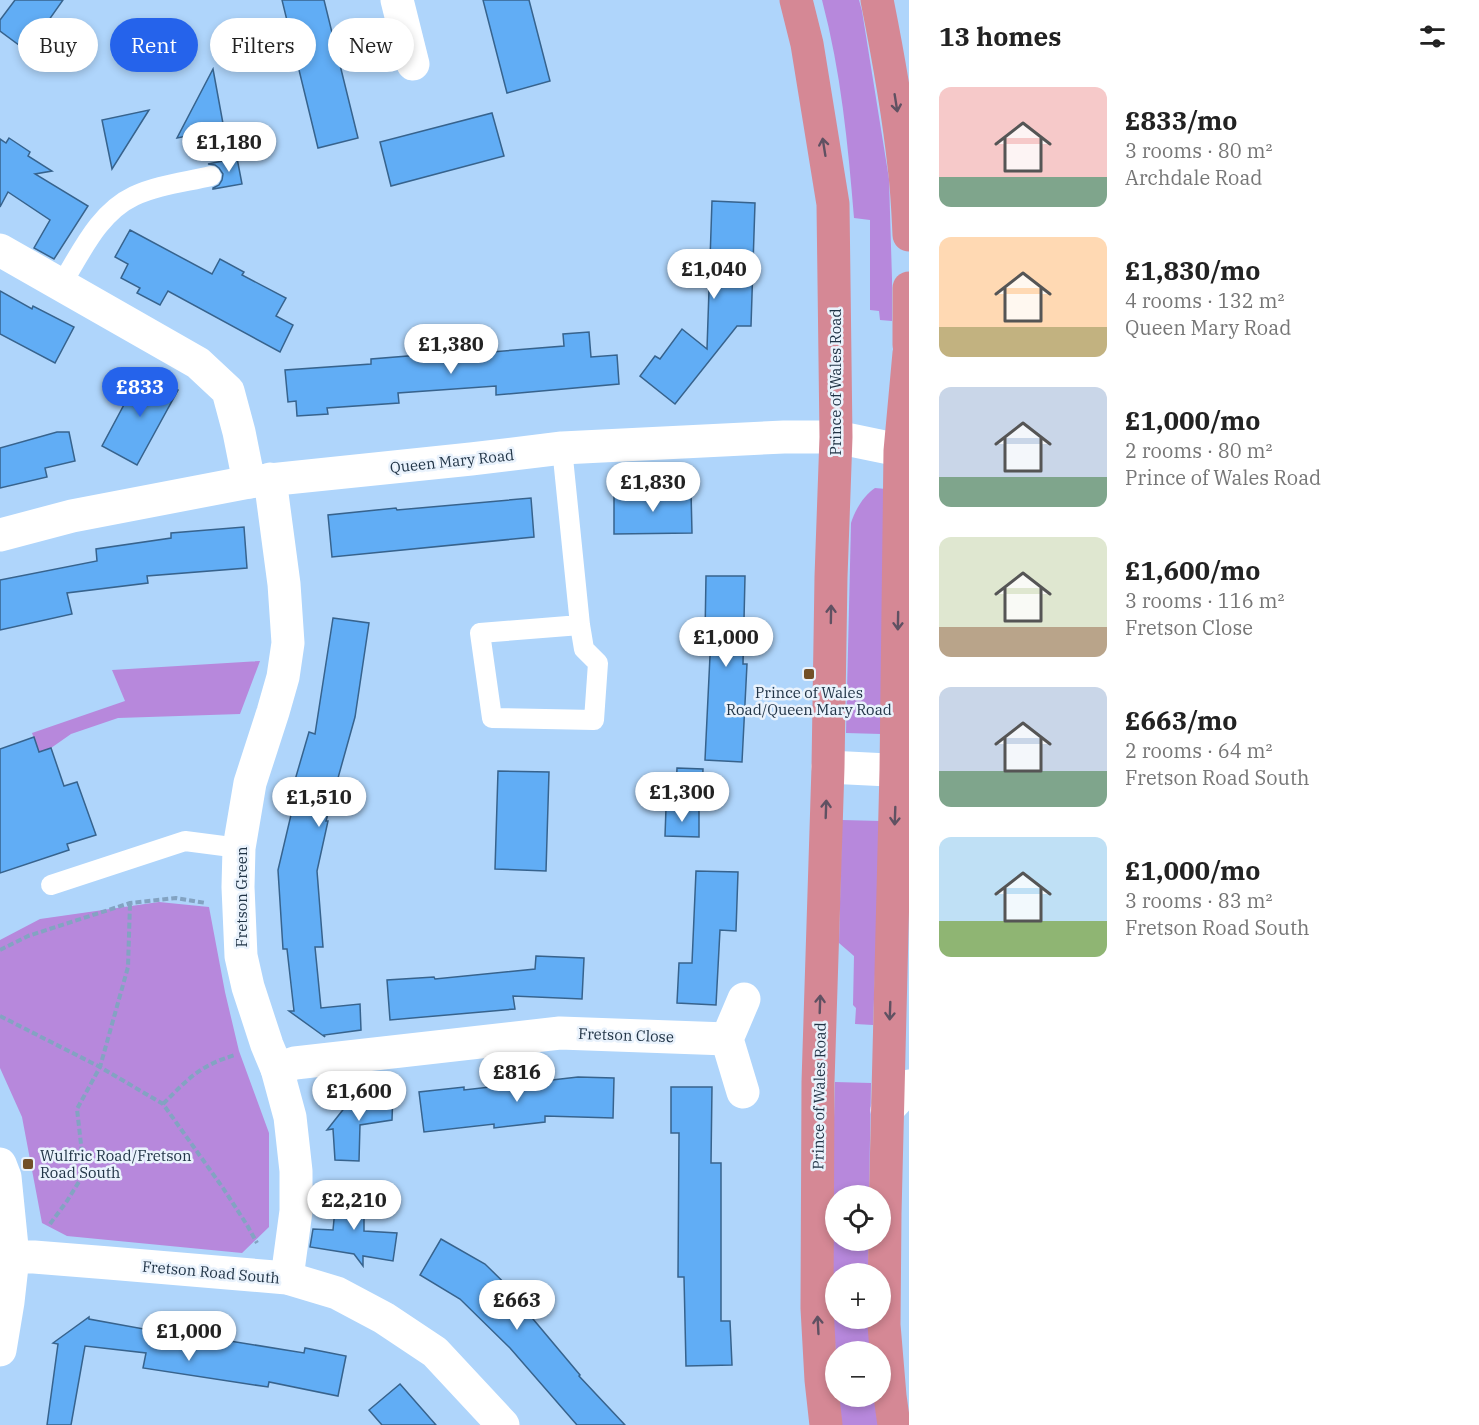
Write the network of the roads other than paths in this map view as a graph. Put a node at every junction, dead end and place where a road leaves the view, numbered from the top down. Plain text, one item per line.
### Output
1 (397, 0) edge
2 (796, 0) edge
3 (877, 0) edge
4 (402, 18) edge
5 (211, 176) dead end
6 (909, 235) edge
7 (0, 250) edge
8 (61, 285) junction
9 (909, 288) edge
10 (909, 345) edge
11 (909, 353) edge
12 (836, 437) junction
13 (562, 448) junction
14 (905, 452) edge
15 (260, 480) junction
16 (0, 535) edge
17 (580, 625) junction
18 (828, 767) junction
19 (903, 770) edge
20 (239, 848) junction
21 (51, 885) dead end
22 (744, 999) dead end
23 (727, 1039) junction
24 (272, 1057) junction
25 (909, 1086) edge
26 (743, 1092) dead end
27 (887, 1110) junction
28 (0, 1164) edge
29 (13, 1257) junction
30 (287, 1278) junction
31 (0, 1350) edge
32 (503, 1425) edge
33 (826, 1425) edge
34 (894, 1425) edge

1 - 4 street
12 -> 2 highway, Prince of Wales Road
3 -> 6 highway
5 - 8 lane
7 - 8 street, Fretson Green
8 - 15 street, Fretson Green
9 - 10 highway
11 - 14 highway
12 - 13 street, Queen Mary Road
12 - 14 street, Queen Mary Road
18 -> 12 highway, Prince of Wales Road
13 - 15 street, Queen Mary Road
13 - 17 lane
14 -> 19 highway
15 - 16 street, Queen Mary Road
15 - 20 street, Fretson Green
17 - 17 lane
18 - 19 street
33 -> 18 highway, Prince of Wales Road
19 -> 27 highway
20 - 21 lane
20 - 24 street, Fretson Green
22 - 23 street
23 - 24 street, Fretson Close
23 - 26 street
24 - 30 street, Fretson Green
25 - 27 street
27 - 34 highway
28 - 29 street
29 - 30 street, Fretson Road South
29 - 31 street
30 - 32 street, Fretson Road South

